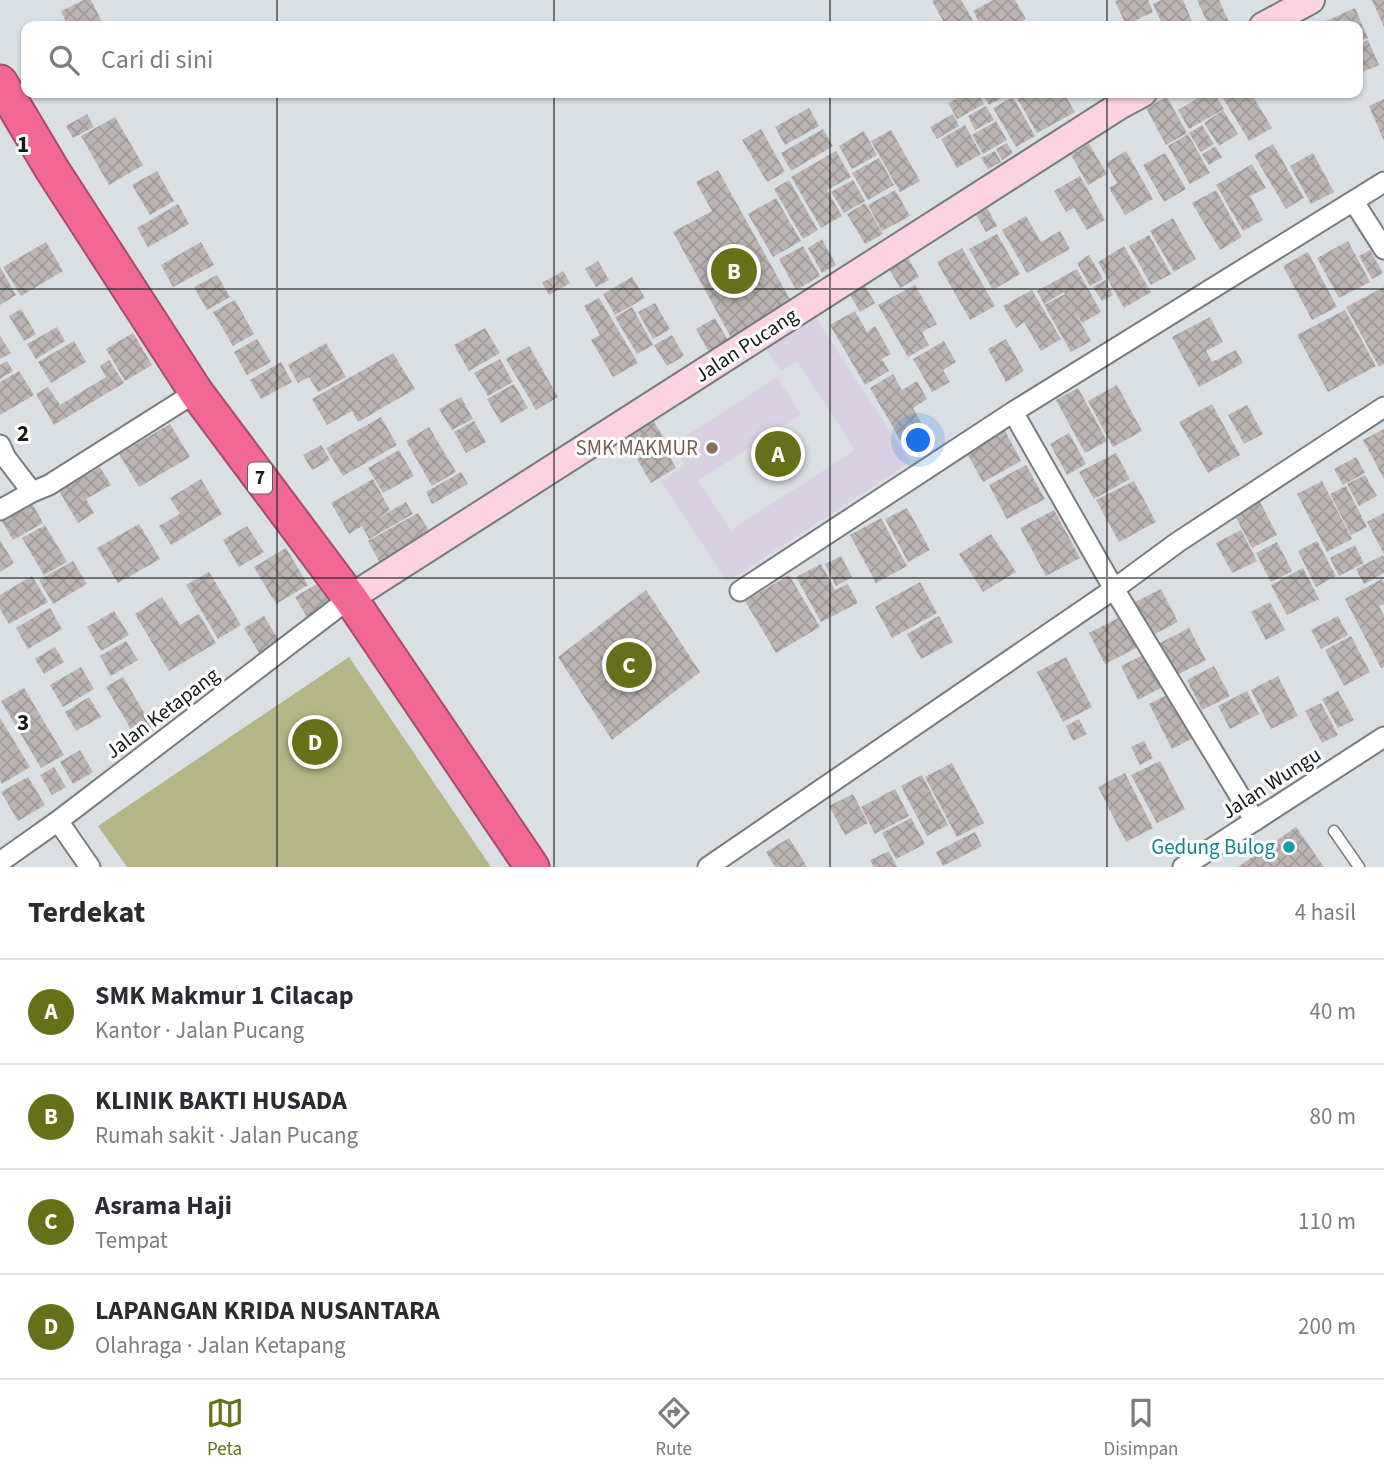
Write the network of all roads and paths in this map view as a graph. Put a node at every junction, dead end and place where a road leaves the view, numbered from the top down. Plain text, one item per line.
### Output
1 (1311, 0) edge
2 (1272, 21) edge
3 (0, 82) edge
4 (1135, 98) edge
5 (1384, 182) edge
6 (1354, 202) junction
7 (1384, 249) edge
8 (196, 392) junction
9 (1013, 412) junction
10 (1382, 414) edge
11 (2, 455) edge
12 (32, 492) junction
13 (0, 510) edge
14 (1114, 589) junction
15 (740, 591) dead end
16 (350, 598) junction
17 (1384, 737) edge
18 (58, 821) junction
19 (1255, 821) junction
20 (1334, 831) dead end
21 (0, 862) edge
22 (90, 867) edge
23 (531, 867) edge
24 (708, 867) edge
25 (1183, 867) edge
26 (1359, 867) edge

1 - 2 street
3 - 8 highway, 7
4 - 16 street, Jalan Pucang
5 - 6 street
6 - 7 street
6 - 9 street
8 - 12 street
8 - 16 highway, 7
9 - 14 street
9 - 15 street
10 - 14 street
11 - 12 street
12 - 13 street
14 - 19 street
14 - 24 street
16 - 18 street, Jalan Ketapang
16 - 23 highway, 7
17 - 19 street, Jalan Wungu
18 - 21 street, Jalan Ketapang
18 - 22 street
19 - 25 street, Jalan Wungu
20 - 26 lane

